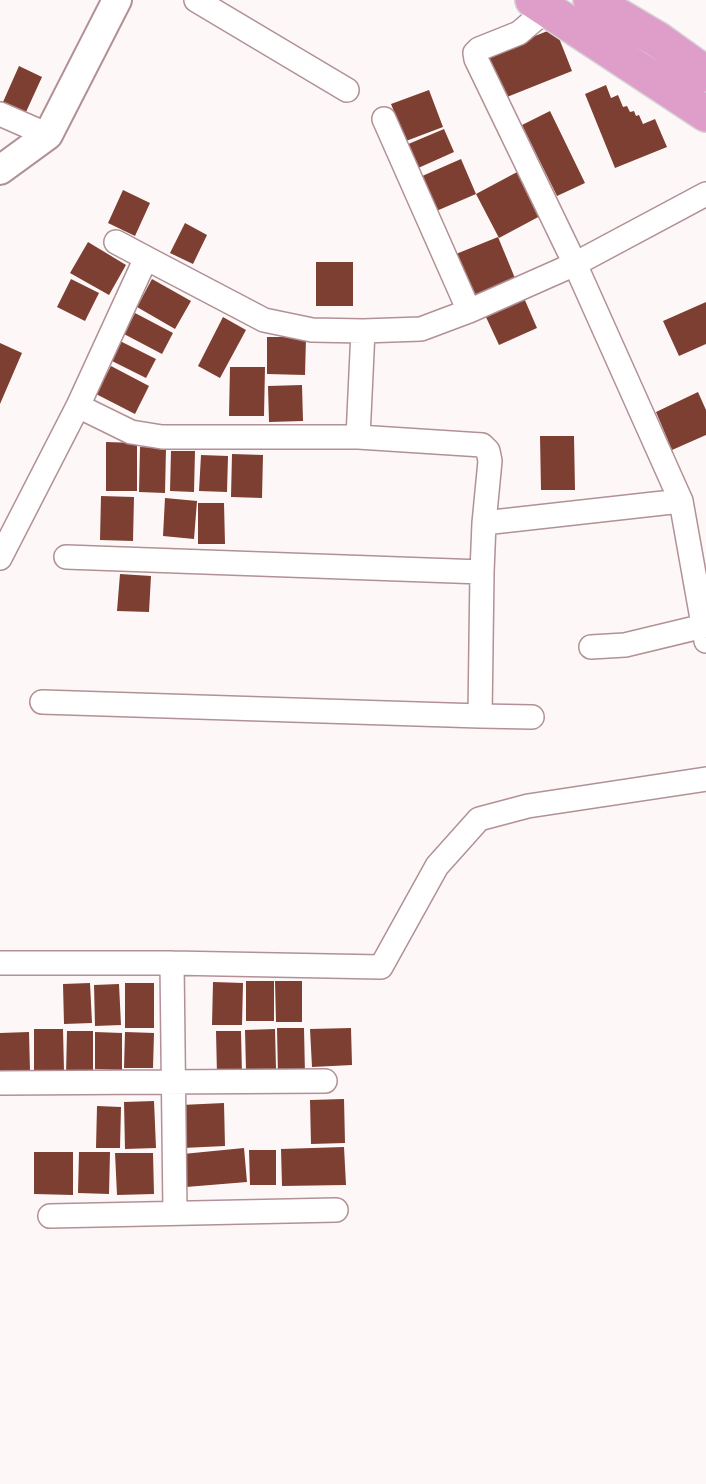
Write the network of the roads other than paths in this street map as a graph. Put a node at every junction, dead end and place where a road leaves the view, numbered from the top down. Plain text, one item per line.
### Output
1 (117, 0) edge
2 (196, 0) edge
3 (591, 0) edge
4 (540, 5) edge
5 (706, 74) edge
6 (346, 90) dead end
7 (0, 114) edge
8 (706, 114) edge
9 (384, 119) dead end
10 (48, 135) junction
11 (0, 170) edge
12 (706, 194) edge
13 (116, 242) dead end
14 (146, 258) junction
15 (575, 264) junction
16 (469, 311) junction
17 (363, 331) junction
18 (78, 406) junction
19 (358, 437) junction
20 (681, 501) junction
21 (484, 523) junction
22 (66, 557) dead end
23 (0, 558) edge
24 (701, 570) edge
25 (482, 572) junction
26 (705, 633) edge
27 (591, 647) dead end
28 (42, 702) dead end
29 (480, 716) junction
30 (531, 717) dead end
31 (706, 779) edge
32 (0, 963) edge
33 (172, 963) junction
34 (325, 1081) dead end
35 (173, 1082) junction
36 (0, 1083) edge
37 (336, 1210) dead end
38 (175, 1213) junction
39 (50, 1216) dead end

1 - 10 street
2 - 6 street
3 - 5 main road
4 - 8 main road
4 - 15 street
7 - 10 street
9 - 16 street
10 - 11 street
12 - 15 street
13 - 14 street
14 - 17 street
14 - 18 street
15 - 16 street
15 - 20 street
16 - 17 street
17 - 19 street
18 - 19 street
18 - 23 street
19 - 21 street
20 - 21 street
20 - 24 street
21 - 25 street
22 - 25 street
24 - 26 street
25 - 29 street
26 - 27 street
28 - 29 street
29 - 30 street
31 - 33 street
32 - 33 street
33 - 35 street
34 - 35 street
35 - 36 street
35 - 38 street
37 - 38 street
38 - 39 street

